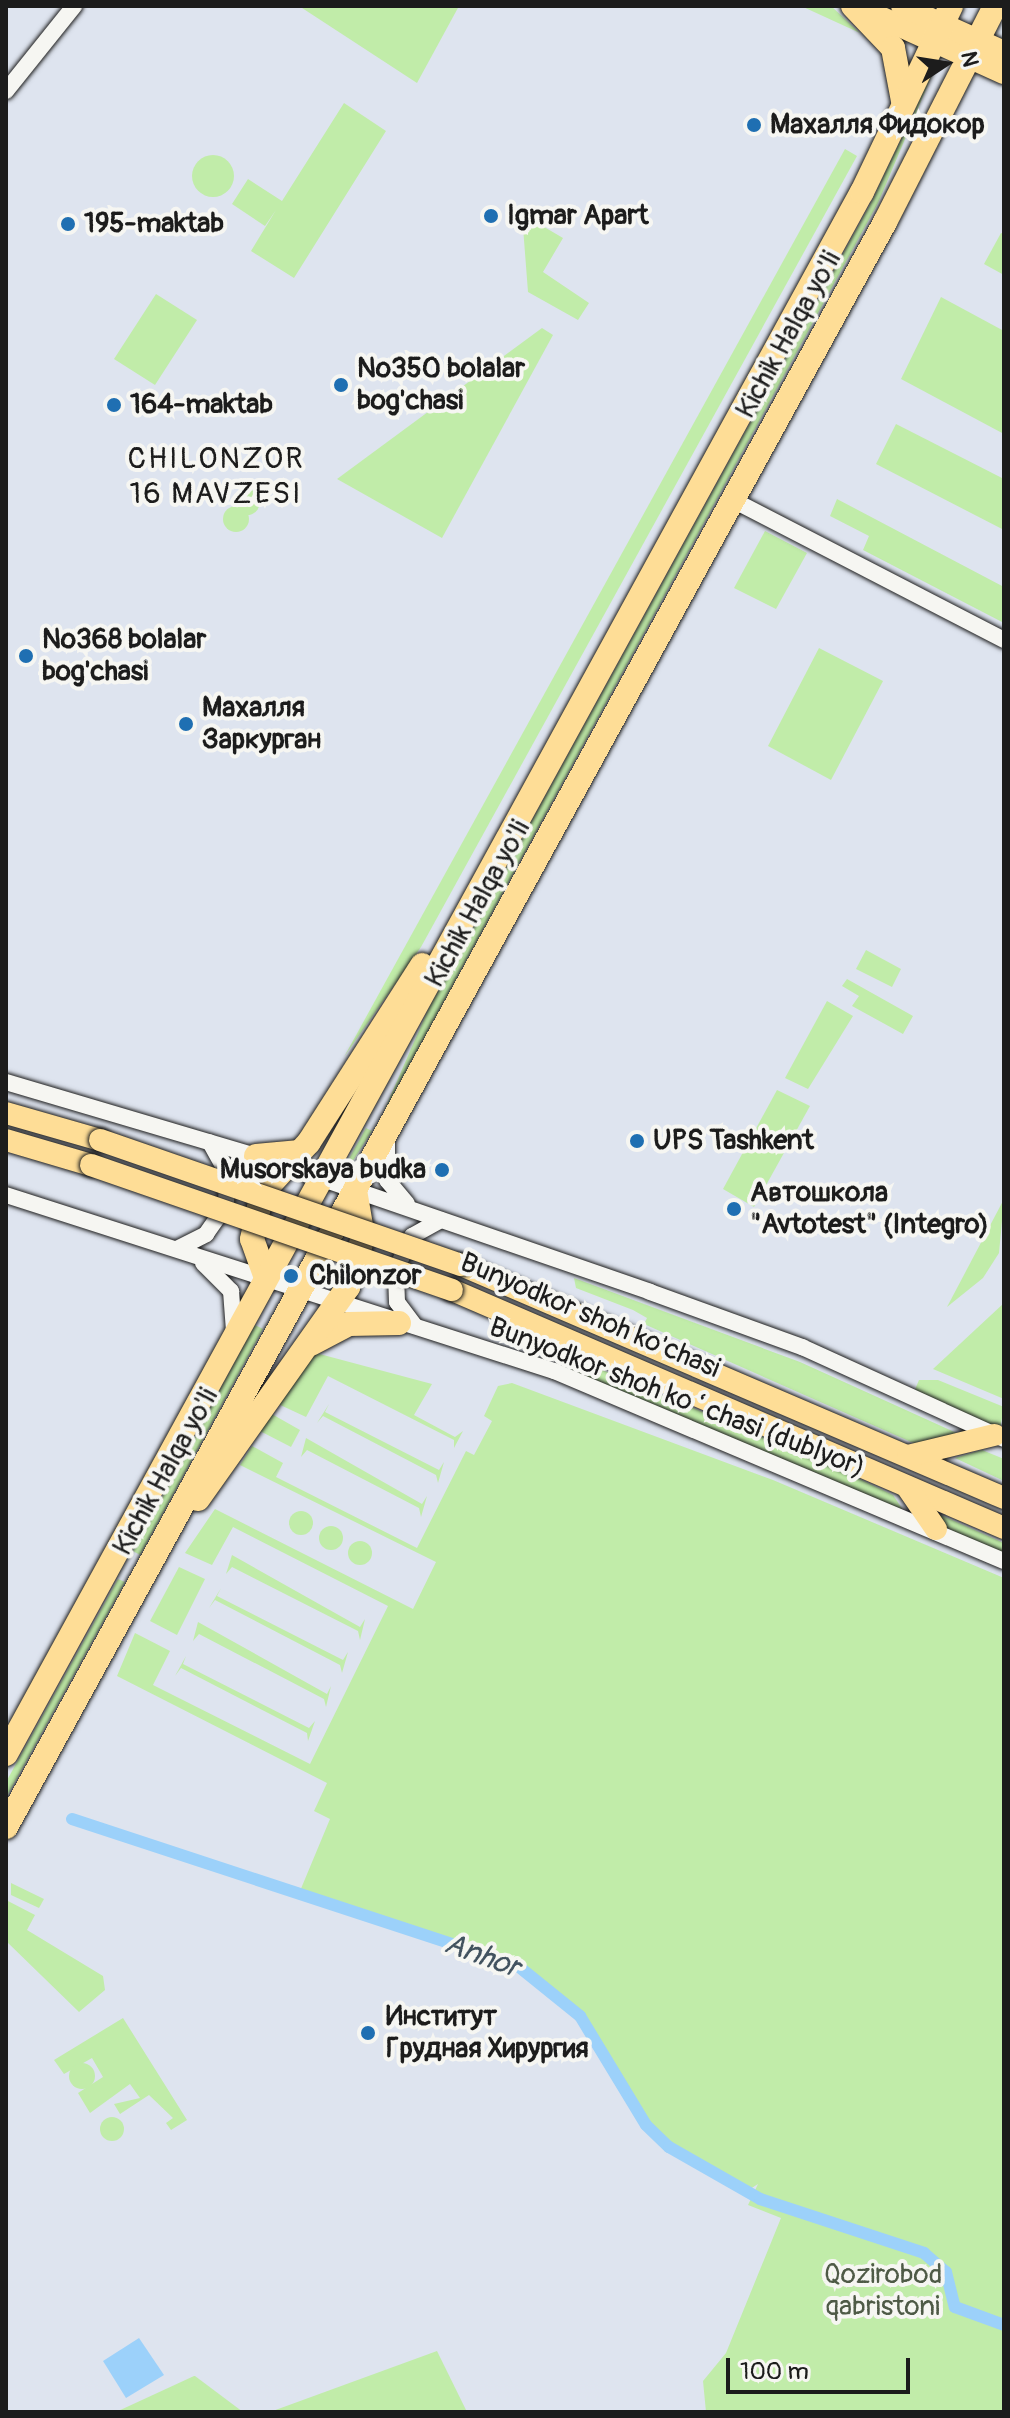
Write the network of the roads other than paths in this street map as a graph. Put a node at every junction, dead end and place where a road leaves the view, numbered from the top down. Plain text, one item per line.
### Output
1 (74, 6) edge
2 (855, 6) edge
3 (902, 6) edge
4 (995, 6) edge
5 (942, 24) edge
6 (974, 49) junction
7 (1004, 52) edge
8 (1004, 73) edge
9 (6, 91) edge
10 (903, 107) junction
11 (733, 500) junction
12 (1004, 640) edge
13 (503, 846) junction
14 (421, 996) junction
15 (6, 1082) edge
16 (6, 1113) edge
17 (397, 1115) junction
18 (6, 1140) edge
19 (210, 1142) junction
20 (256, 1156) joint
21 (293, 1159) junction
22 (322, 1177) junction
23 (355, 1190) junction
24 (6, 1195) edge
25 (436, 1218) junction
26 (177, 1249) junction
27 (266, 1278) junction
28 (301, 1290) junction
29 (338, 1302) junction
30 (409, 1326) junction
31 (231, 1343) junction
32 (289, 1364) junction
33 (999, 1437) edge
34 (908, 1456) junction
35 (907, 1487) junction
36 (1004, 1498) edge
37 (1004, 1528) edge
38 (936, 1529) junction
39 (159, 1548) junction
40 (1004, 1561) edge
41 (106, 1571) junction
42 (136, 1589) junction
43 (6, 1754) edge
44 (6, 1827) edge

1 - 9 street
2 - 5 main road
2 - 10 highway
3 - 5 main road
4 - 6 highway, Kichik Halqa yo'li
5 - 6 main road
5 - 10 highway, Kichik Halqa yo'li
6 - 7 main road
6 - 8 main road
6 - 11 highway, Kichik Halqa yo'li
10 - 13 highway, Kichik Halqa yo'li
11 - 12 street
11 - 17 highway, Kichik Halqa yo'li
13 - 14 highway, Kichik Halqa yo'li
13 - 21 highway
14 - 17 highway
14 - 22 highway, Kichik Halqa yo'li
15 - 19 street
16 - 34 main road, Bunyodkor shoh ko'chasi, bridge
17 - 23 highway, Kichik Halqa yo'li
17 - 25 street
18 - 35 main road, Bunyodkor shoh ko'chasi, bridge
19 - 20 street
19 - 26 street
20 - 21 highway
21 - 22 street
21 - 27 highway
22 - 23 street
22 - 27 highway, Kichik Halqa yo'li
23 - 25 street
23 - 28 highway, Kichik Halqa yo'li
23 - 29 highway
24 - 26 street, Bunyodkor shoh koʻchasi (dublyor)
25 - 30 street
25 - 33 street
26 - 27 street, Bunyodkor shoh koʻchasi (dublyor)
26 - 31 street
27 - 28 street, Bunyodkor shoh koʻchasi (dublyor)
27 - 31 highway, Kichik Halqa yo'li
28 - 29 street, Bunyodkor shoh koʻchasi (dublyor)
28 - 39 highway, Kichik Halqa yo'li
29 - 30 street, Bunyodkor shoh koʻchasi (dublyor)
29 - 32 highway
30 - 32 highway
30 - 38 street, Bunyodkor shoh koʻchasi (dublyor)
31 - 41 highway, Kichik Halqa yo'li
32 - 39 highway
33 - 34 main road
34 - 36 main road, Bunyodkor shoh ko'chasi
35 - 37 main road, Bunyodkor shoh ko'chasi
35 - 38 main road
38 - 40 street, Bunyodkor shoh koʻchasi (dublyor)
39 - 42 highway, Kichik Halqa yo'li
41 - 42 highway
41 - 43 highway, Kichik Halqa yo'li
42 - 44 highway, Kichik Halqa yo'li

